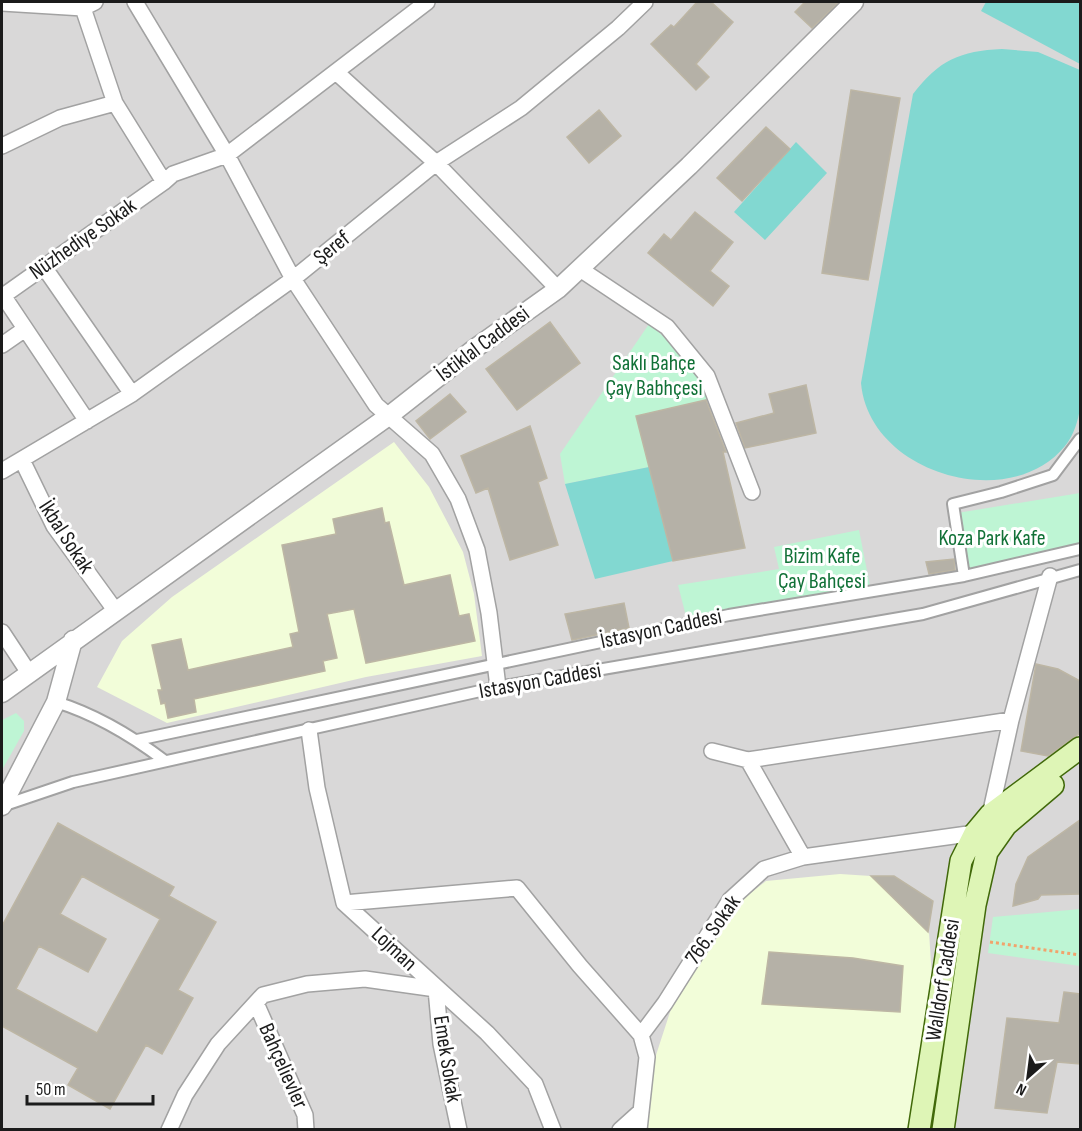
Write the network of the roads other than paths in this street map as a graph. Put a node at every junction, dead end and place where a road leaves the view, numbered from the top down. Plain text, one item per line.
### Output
1 (135, 2) edge
2 (426, 2) edge
3 (645, 2) edge
4 (854, 2) edge
5 (2, 3) edge
6 (89, 5) edge
7 (336, 72) junction
8 (115, 103) junction
9 (2, 146) edge
10 (227, 155) junction
11 (436, 164) junction
12 (164, 182) junction
13 (44, 267) junction
14 (580, 269) junction
15 (293, 279) junction
16 (558, 289) junction
17 (2, 295) edge
18 (25, 329) junction
19 (2, 345) edge
20 (132, 394) junction
21 (390, 415) junction
22 (87, 421) junction
23 (1080, 438) edge
24 (22, 460) junction
25 (2, 471) edge
26 (752, 492) dead end
27 (1080, 549) edge
28 (1080, 570) edge
29 (964, 576) junction
30 (1050, 576) junction
31 (115, 610) junction
32 (2, 632) edge
33 (73, 640) junction
34 (495, 663) junction
35 (29, 673) junction
36 (498, 687) junction
37 (2, 693) edge
38 (56, 702) junction
39 (1011, 720) junction
40 (309, 730) junction
41 (137, 740) junction
42 (1080, 748) edge
43 (712, 751) dead end
44 (165, 760) junction
45 (748, 760) junction
46 (1080, 766) edge
47 (2, 806) edge
48 (990, 815) junction
49 (975, 833) junction
50 (803, 857) junction
51 (344, 903) junction
52 (436, 989) junction
53 (256, 1004) junction
54 (641, 1035) junction
55 (640, 1112) junction
56 (169, 1130) edge
57 (306, 1130) edge
58 (459, 1130) edge
59 (553, 1130) edge
60 (620, 1130) edge
61 (639, 1130) edge
62 (919, 1130) edge
63 (943, 1130) edge

1 - 10 street
2 - 7 street, Nüzhediye Sokak
3 - 11 street, Şeref
4 - 14 street, İstiklal Caddesi
5 - 6 street
6 - 8 street
7 - 10 street, Nüzhediye Sokak
7 - 11 street
8 - 9 street
8 - 12 street
10 - 12 street, Nüzhediye Sokak
10 - 15 street
11 - 15 street, Şeref
11 - 16 street
12 - 13 street, Nüzhediye Sokak
13 - 17 street, Nüzhediye Sokak
13 - 20 street
14 - 16 street, İstiklal Caddesi
14 - 26 street
15 - 20 street, Şeref
15 - 21 street
16 - 21 street, İstiklal Caddesi
17 - 18 street
18 - 19 street
18 - 22 street
20 - 22 street, Şeref
21 - 31 street, İstiklal Caddesi
21 - 34 street
22 - 24 street, Şeref
23 - 29 street
24 - 25 street, Şeref
24 - 31 street, İkbal Sokak
27 - 29 street, İstasyon Caddesi
28 - 30 street, Istasyon Caddesi
29 - 34 street, İstasyon Caddesi
30 - 36 street, Istasyon Caddesi
30 - 39 street
31 - 33 street, İstiklal Caddesi
32 - 35 street
33 - 35 street, İstiklal Caddesi
33 - 38 street
34 - 36 street
34 - 41 street, İstasyon Caddesi
35 - 37 street, İstiklal Caddesi
36 - 40 street, Istasyon Caddesi
38 - 41 street
38 - 47 street
39 - 45 street
39 - 48 street
40 - 44 street, Istasyon Caddesi
40 - 51 street
41 - 44 street
42 - 48 main road, Walldorf Caddesi
43 - 45 street
44 - 47 street, Istasyon Caddesi
45 - 50 street
46 - 63 main road, Walldorf Caddesi
48 - 49 main road, Walldorf Caddesi
49 - 50 street, 766. Sokak
49 - 62 main road, Walldorf Caddesi
50 - 54 street, 766. Sokak
51 - 52 street, Lojman
51 - 54 street
52 - 53 street
52 - 58 street, Emek Sokak
52 - 59 street, Lojman
53 - 56 street
53 - 57 street, Bahçelievler
54 - 55 street
55 - 60 street
55 - 61 street

